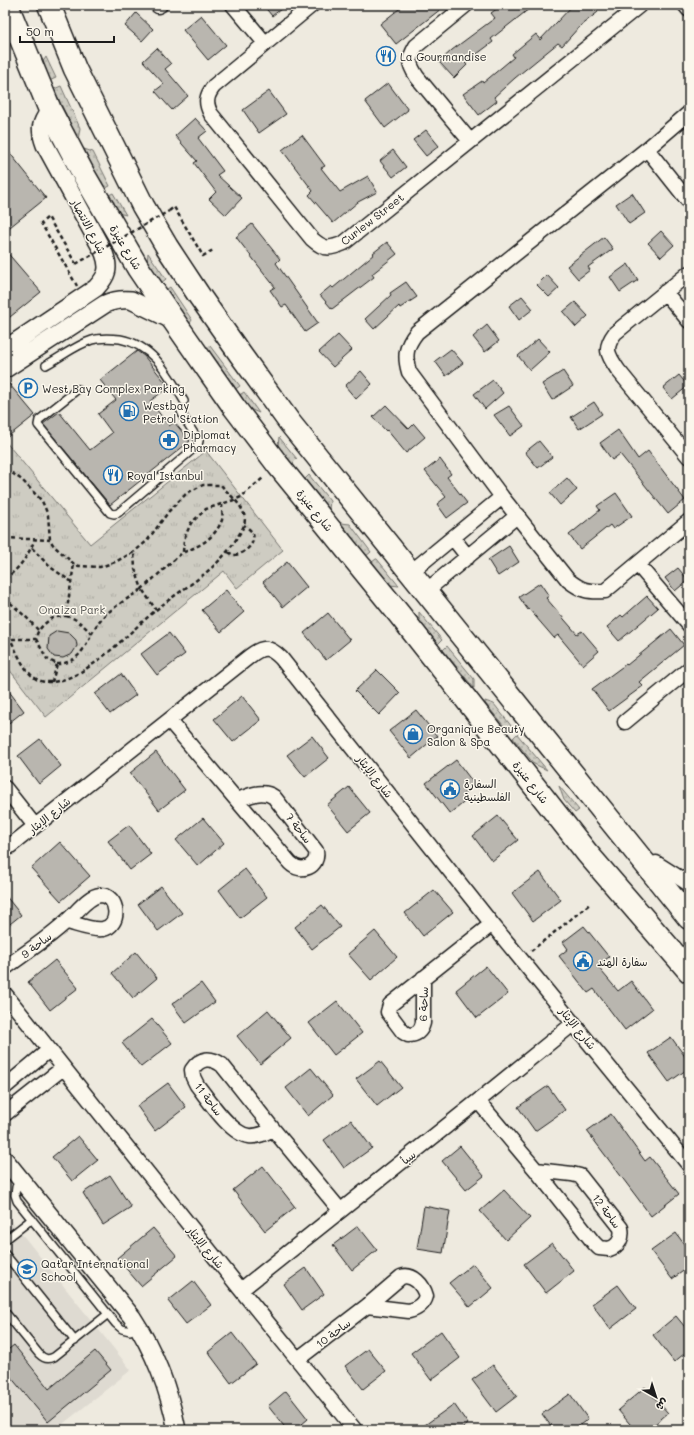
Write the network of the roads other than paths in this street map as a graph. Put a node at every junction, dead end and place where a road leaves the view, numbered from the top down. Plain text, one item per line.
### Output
1 (7, 5) edge
2 (49, 5) edge
3 (233, 5) edge
4 (312, 5) edge
5 (466, 5) edge
6 (640, 5) edge
7 (685, 5) edge
8 (689, 10) edge
9 (265, 43) junction
10 (50, 110) junction
11 (689, 113) edge
12 (470, 140) junction
13 (647, 149) junction
14 (689, 202) edge
15 (689, 273) edge
16 (665, 292) junction
17 (689, 320) edge
18 (174, 321) junction
19 (5, 349) edge
20 (46, 365) dead end
21 (5, 369) edge
22 (78, 389) dead end
23 (184, 401) dead end
24 (181, 411) dead end
25 (689, 457) edge
26 (502, 496) junction
27 (518, 516) junction
28 (689, 521) edge
29 (453, 538) junction
30 (468, 557) junction
31 (638, 565) junction
32 (411, 572) junction
33 (426, 591) junction
34 (689, 625) edge
35 (689, 669) edge
36 (169, 720) junction
37 (625, 722) dead end
38 (5, 788) edge
39 (237, 800) junction
40 (35, 826) junction
41 (619, 832) junction
42 (5, 850) edge
43 (656, 863) junction
44 (689, 883) edge
45 (689, 899) edge
46 (689, 918) edge
47 (67, 922) dead end
48 (492, 924) junction
49 (5, 968) edge
50 (689, 971) edge
51 (423, 978) dead end
52 (5, 994) edge
53 (574, 1023) junction
54 (49, 1050) junction
55 (63, 1068) junction
56 (5, 1087) edge
57 (478, 1101) junction
58 (5, 1114) edge
59 (273, 1129) junction
60 (5, 1160) edge
61 (689, 1165) edge
62 (536, 1170) junction
63 (5, 1173) edge
64 (16, 1187) junction
65 (340, 1210) junction
66 (32, 1219) junction
67 (5, 1240) edge
68 (5, 1254) edge
69 (241, 1290) junction
70 (367, 1306) dead end
71 (5, 1312) edge
72 (108, 1314) junction
73 (130, 1331) junction
74 (75, 1341) junction
75 (298, 1359) junction
76 (350, 1428) edge
77 (168, 1430) edge
78 (177, 1430) edge

1 - 10 highway, شارع عنيزة
2 - 32 highway
3 - 9 street
4 - 9 street, Curlew Street
5 - 12 street
6 - 12 street, Curlew Street
7 - 8 street
9 - 12 street, Curlew Street
10 - 18 highway, شارع عنيزة
10 - 19 street, شارع الانتصار
11 - 13 street
13 - 14 street
13 - 26 street
15 - 16 street
16 - 17 street
16 - 25 street
18 - 21 street
18 - 50 highway, شارع عنيزة
20 - 23 lane
22 - 24 lane
26 - 27 street
26 - 29 street
27 - 30 street
27 - 31 street
28 - 31 street
29 - 30 street
29 - 32 street
30 - 33 street
31 - 34 street
32 - 33 highway
33 - 41 highway
35 - 37 street
36 - 39 street, ساحة 7
36 - 40 street, شارع الإيثار
36 - 48 street, شارع الإيثار
38 - 40 street
39 - 39 street, ساحة 7
40 - 42 street, شارع الإيثار
41 - 43 highway
41 - 46 highway
43 - 44 street
43 - 45 highway
47 - 49 street, ساحة 9
48 - 51 street, ساحة 6
48 - 53 street, شارع الإيثار
52 - 54 street, شارع الإيثار
53 - 57 street, سبأ
53 - 61 street, شارع الإيثار
54 - 55 street, شارع الإيثار
54 - 56 street
55 - 58 street
55 - 69 street, شارع الإيثار
57 - 62 street, ساحة 12
57 - 65 street, سبأ
59 - 59 street, ساحة 11
59 - 65 street, ساحة 11
60 - 78 street
62 - 62 street, ساحة 12
63 - 64 street
64 - 66 lane
64 - 73 street
65 - 69 street, سبأ
66 - 67 lane
66 - 72 lane
68 - 74 lane
69 - 75 street, شارع الإيثار
70 - 75 street, ساحة 10
71 - 74 lane
72 - 73 lane
72 - 74 lane
73 - 77 street
75 - 76 street, شارع الإيثار

